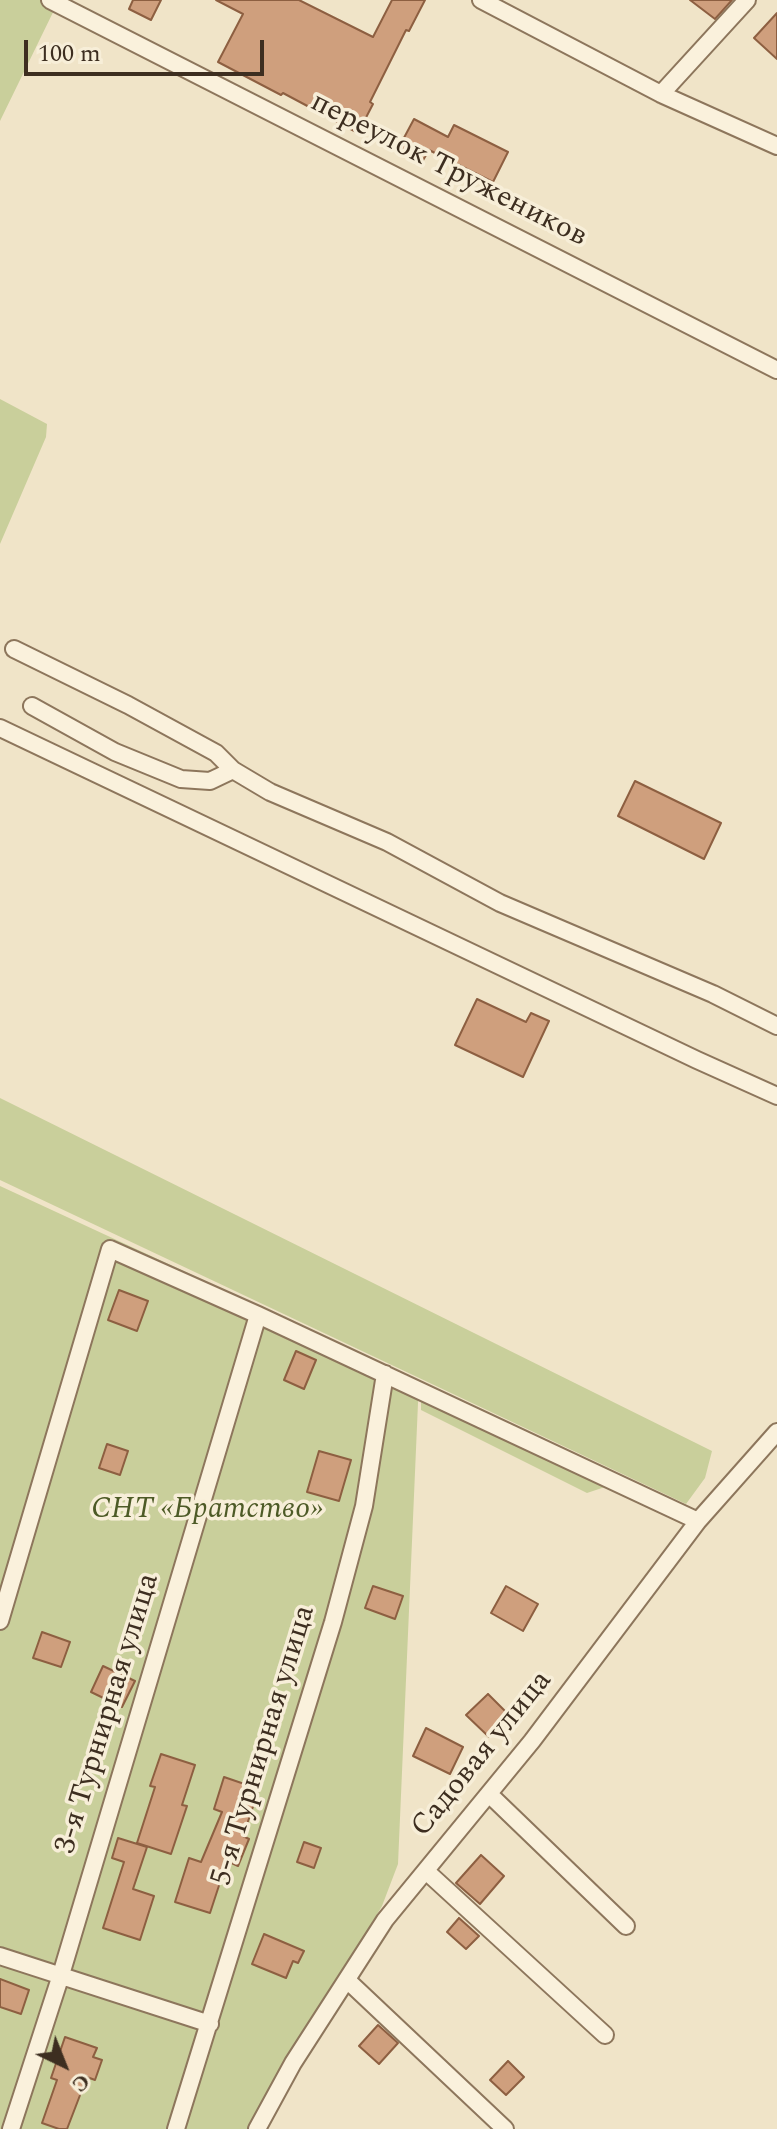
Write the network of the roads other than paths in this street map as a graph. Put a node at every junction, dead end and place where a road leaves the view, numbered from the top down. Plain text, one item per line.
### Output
1 (50, 0) edge
2 (481, 0) edge
3 (747, 0) edge
4 (661, 94) junction
5 (777, 146) edge
6 (777, 370) edge
7 (14, 649) dead end
8 (32, 706) dead end
9 (0, 728) edge
10 (233, 770) junction
11 (777, 1026) edge
12 (777, 1096) edge
13 (258, 1315) junction
14 (385, 1374) junction
15 (777, 1432) edge
16 (698, 1521) junction
17 (0, 1621) edge
18 (489, 1794) junction
19 (426, 1871) junction
20 (626, 1926) dead end
21 (0, 1956) edge
22 (60, 1978) junction
23 (347, 1980) junction
24 (210, 2024) junction
25 (605, 2035) dead end
26 (11, 2129) edge
27 (176, 2129) edge
28 (257, 2129) edge
29 (505, 2129) edge

1 - 6 street, переулок Тружеников
2 - 4 street
3 - 4 street
4 - 5 street
7 - 10 street
8 - 10 street
9 - 12 street
10 - 11 street
13 - 14 street
13 - 17 street
13 - 22 street, 3-я Турнирная улица
14 - 16 street
14 - 24 street, 5-я Турнирная улица
15 - 16 street, Садовая улица
16 - 18 street, Садовая улица
18 - 19 street, Садовая улица
18 - 20 street
19 - 23 street, Садовая улица
19 - 25 street
21 - 22 street
22 - 24 street
22 - 26 street, 3-я Турнирная улица
23 - 28 street, Садовая улица
23 - 29 street
24 - 27 street, 5-я Турнирная улица

